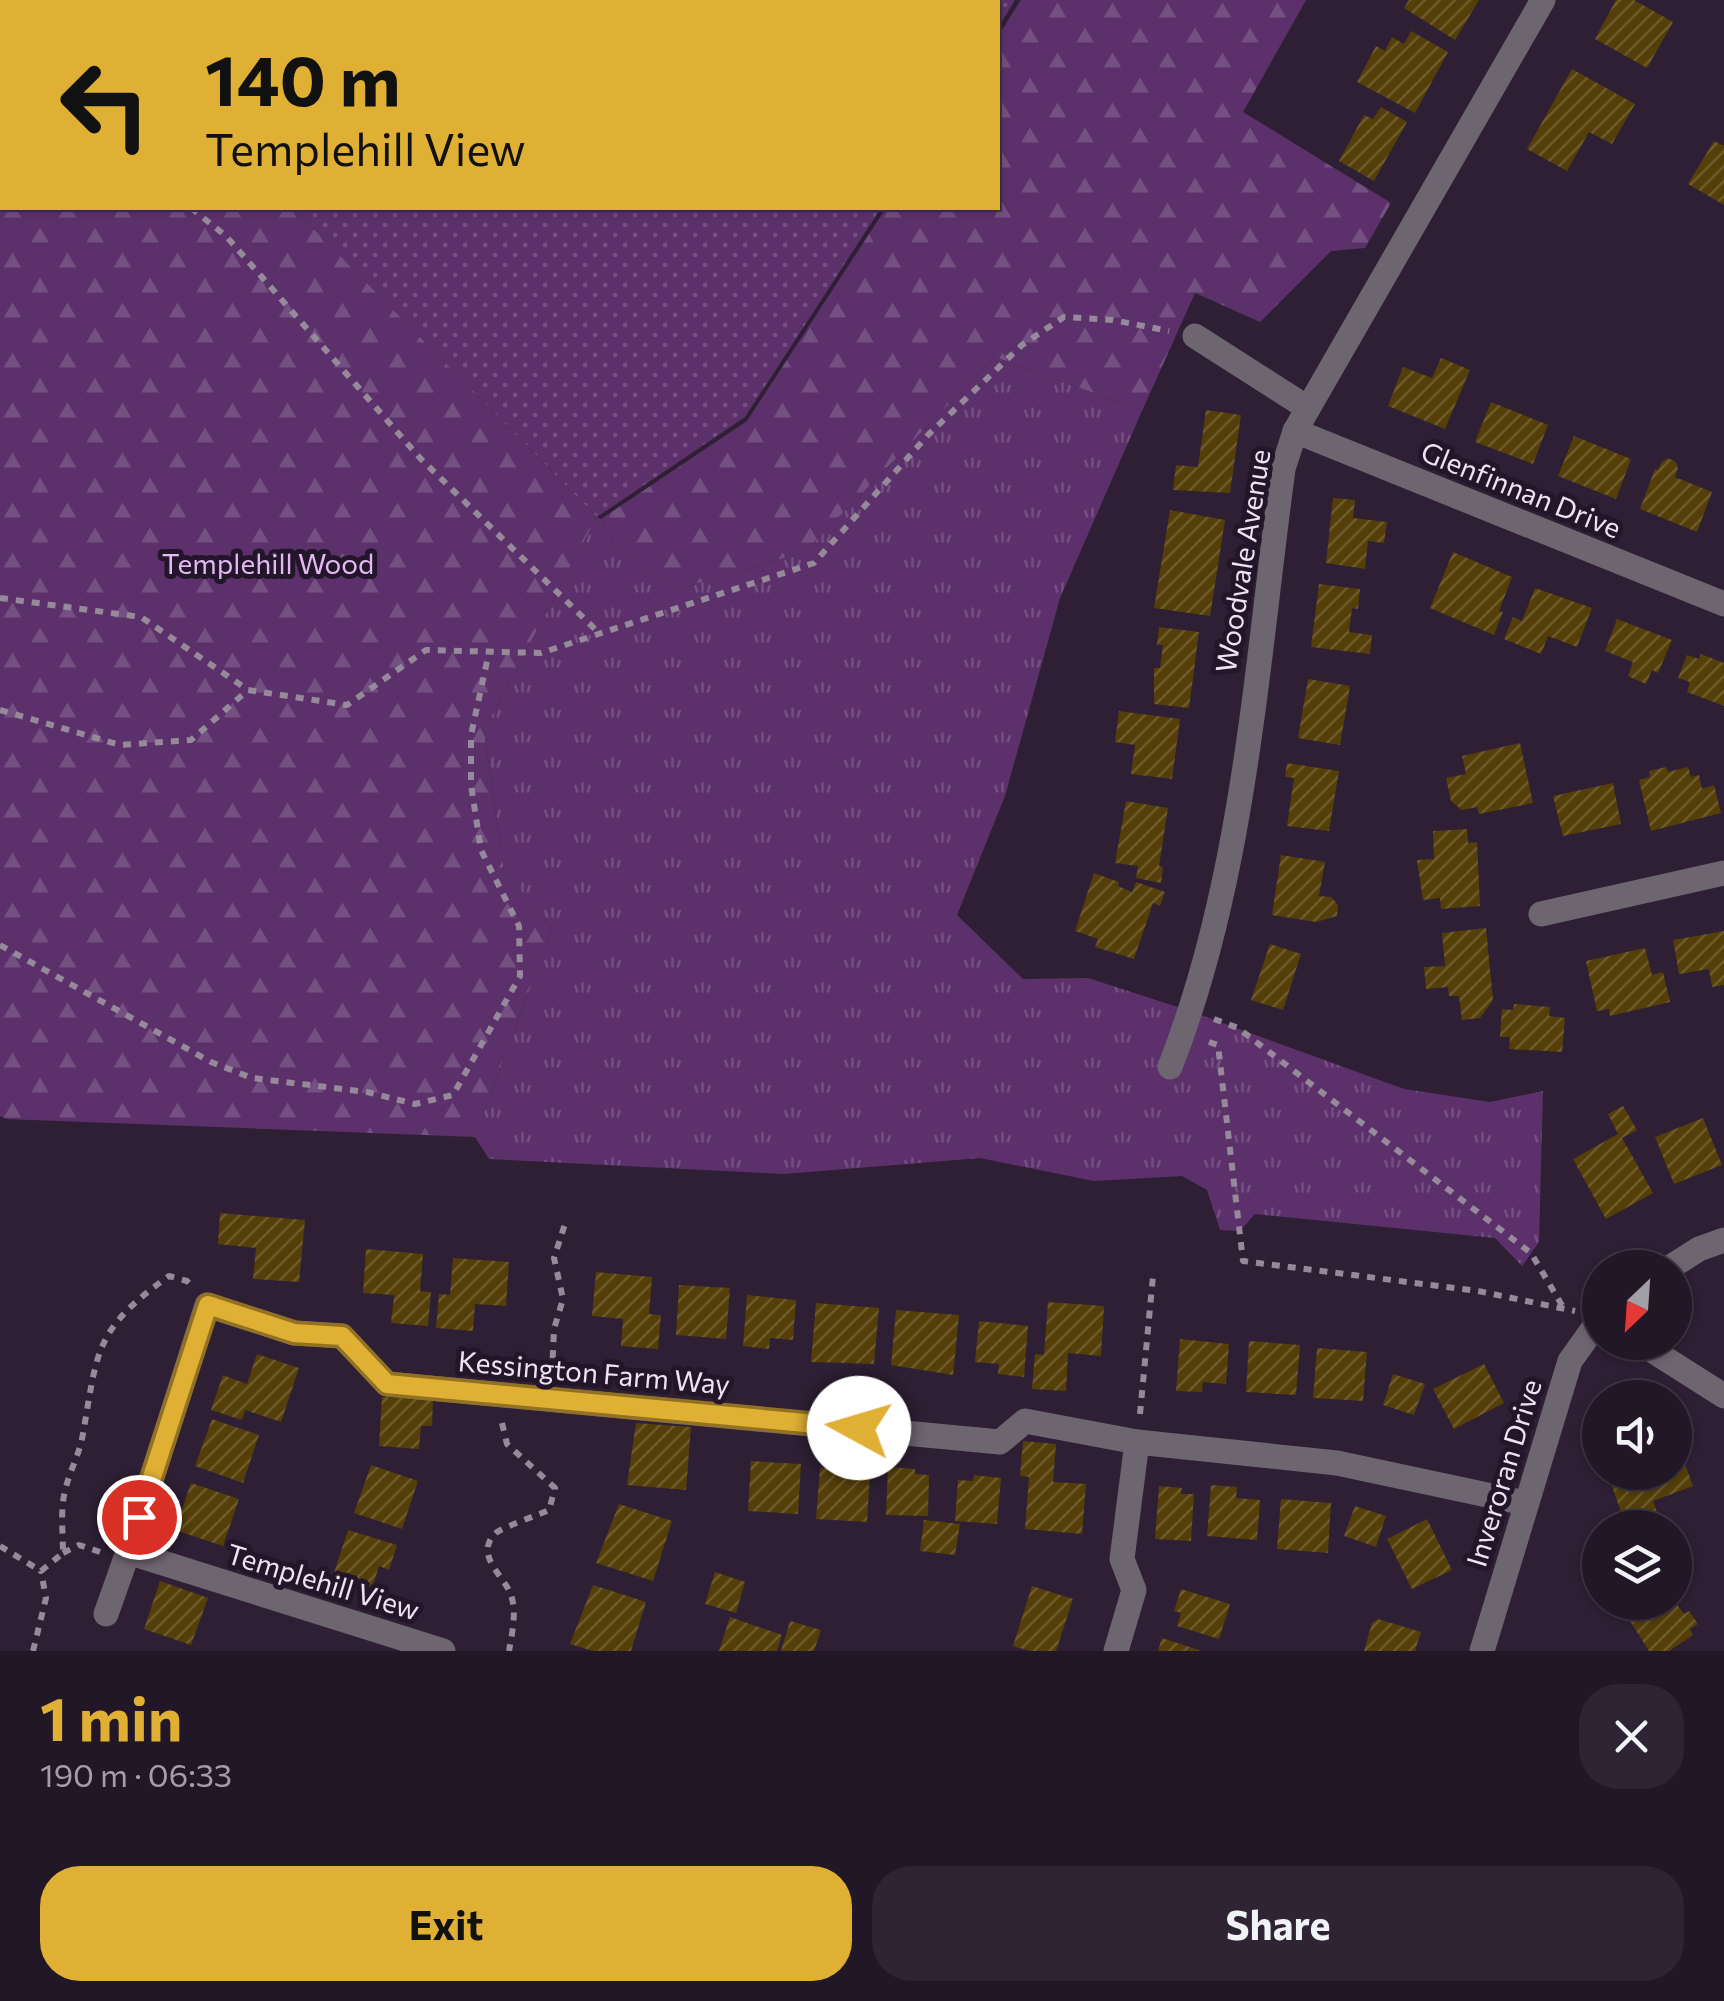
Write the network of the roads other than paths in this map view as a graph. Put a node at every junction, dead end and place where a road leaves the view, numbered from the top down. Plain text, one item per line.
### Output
1 (1543, 0) edge
2 (1194, 336) road end
3 (1301, 419) junction
4 (1724, 604) edge
5 (1724, 873) edge
6 (1541, 914) dead end
7 (1170, 1067) dead end
8 (1724, 1240) edge
9 (1692, 1253) edge
10 (1582, 1335) edge
11 (1667, 1360) edge
12 (1724, 1396) edge
13 (1138, 1442) junction
14 (1525, 1503) junction
15 (126, 1557) junction
16 (106, 1614) dead end
17 (1486, 1650) edge
18 (442, 1651) edge
19 (1116, 1651) edge

1 - 3 street, Woodvale Avenue
2 - 3 street, Glenfinnan Drive
3 - 4 street, Glenfinnan Drive
3 - 7 street, Woodvale Avenue
5 - 6 street
8 - 9 street
10 - 14 street, Inveroran Drive
11 - 12 street
13 - 14 street, Kessington Farm Way
13 - 15 street, Kessington Farm Way
13 - 19 street
14 - 17 street, Inveroran Drive
15 - 16 street
15 - 18 street, Templehill View

